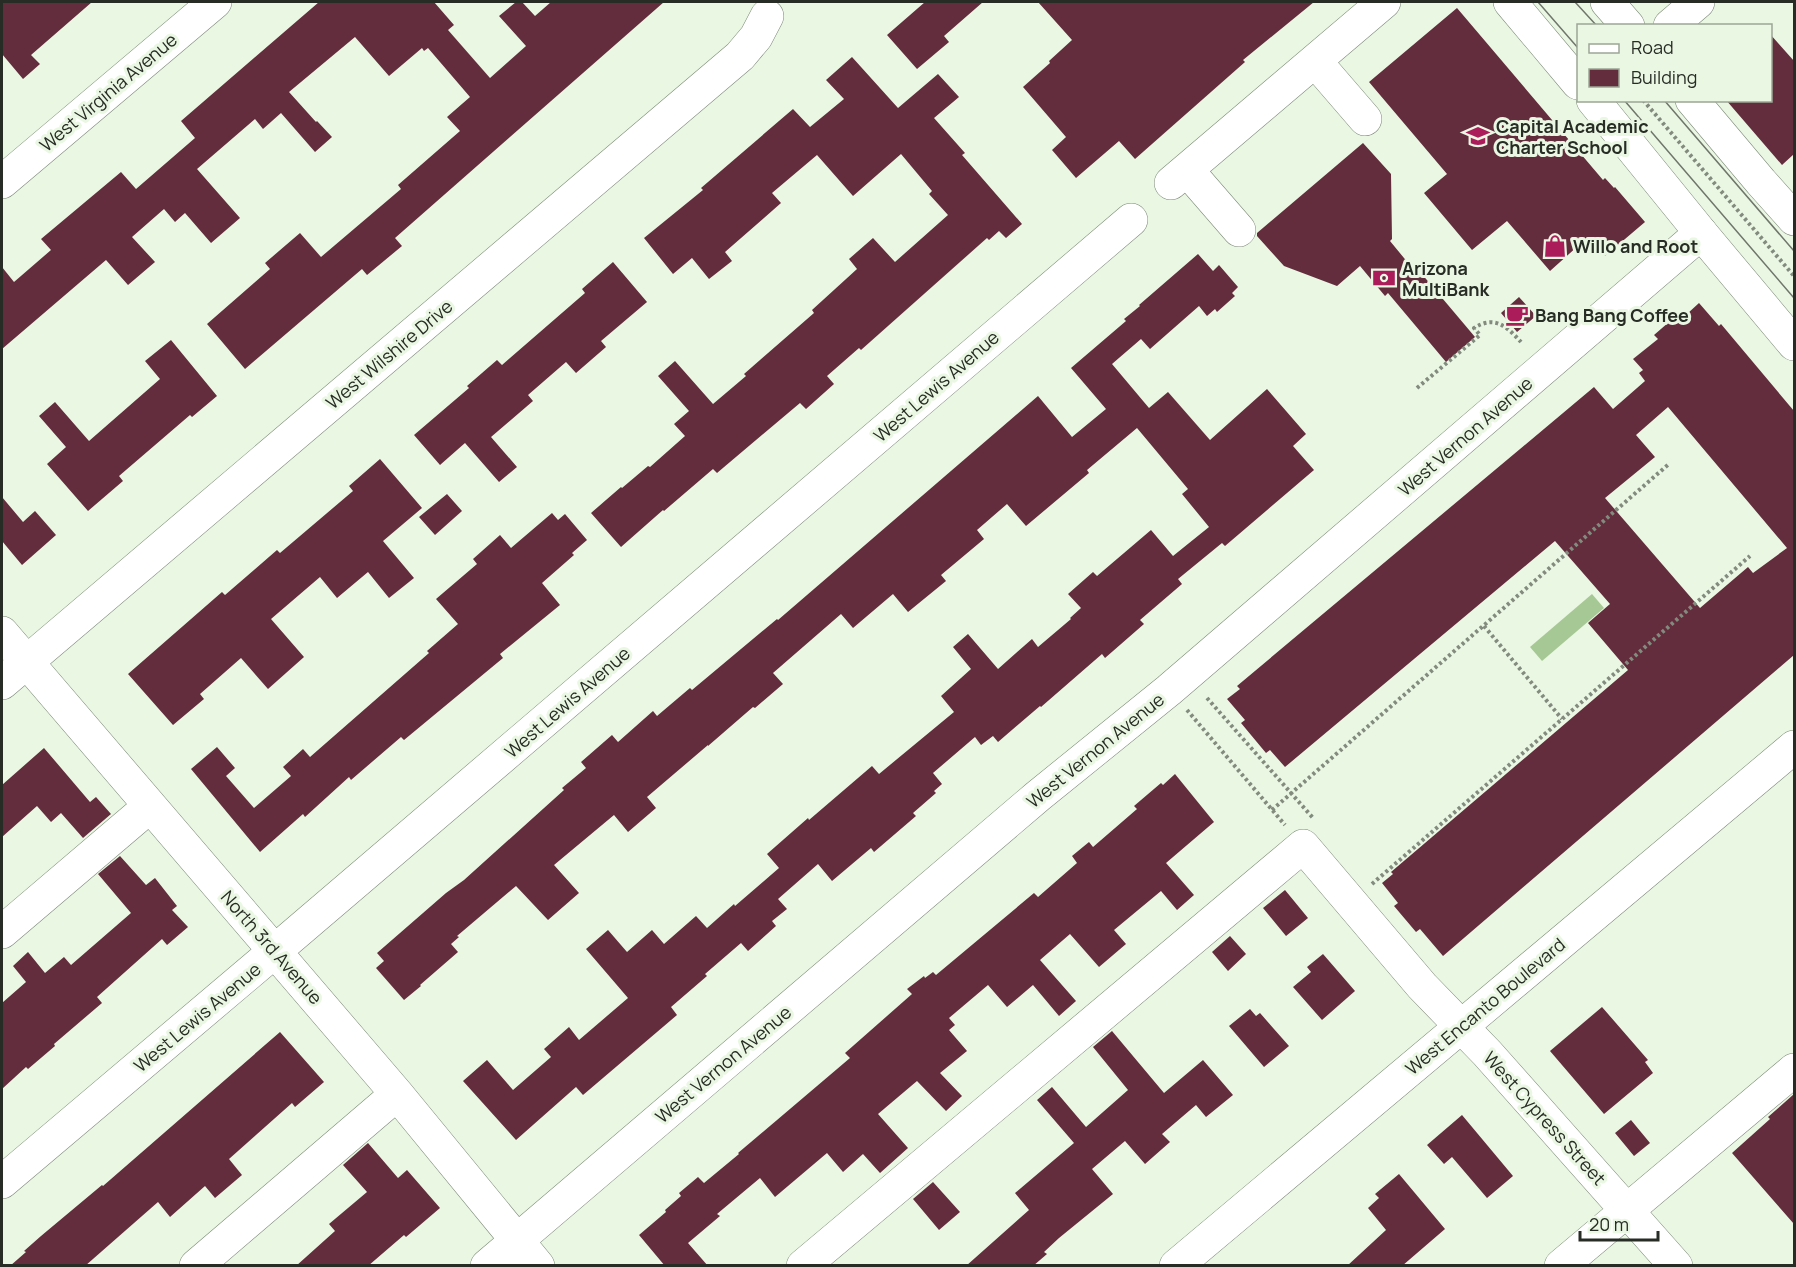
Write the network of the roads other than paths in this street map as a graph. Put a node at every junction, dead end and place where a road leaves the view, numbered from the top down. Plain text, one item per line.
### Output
1 (215, 2) edge
2 (1384, 2) edge
3 (1510, 2) edge
4 (1607, 2) edge
5 (1698, 2) edge
6 (767, 16) dead end
7 (1626, 24) edge
8 (1672, 24) edge
9 (1315, 61) junction
10 (1577, 82) edge
11 (1595, 102) edge
12 (1694, 102) edge
13 (1365, 119) dead end
14 (2, 182) edge
15 (1794, 219) edge
16 (1131, 220) dead end
17 (1239, 230) dead end
18 (1701, 233) junction
19 (1794, 344) edge
20 (2, 633) edge
21 (26, 662) junction
22 (2, 683) edge
23 (1794, 747) edge
24 (150, 806) junction
25 (2, 932) edge
26 (275, 951) junction
27 (1462, 1026) junction
28 (1794, 1070) edge
29 (397, 1094) junction
30 (2, 1182) edge
31 (1626, 1210) junction
32 (516, 1240) junction
33 (196, 1266) edge
34 (487, 1266) edge
35 (538, 1266) edge
36 (803, 1266) edge
37 (1176, 1266) edge
38 (1561, 1266) edge
39 (1676, 1266) edge

1 - 14 street, West Virginia Avenue
2 - 9 street
3 - 10 street
4 - 7 street
5 - 8 street
6 - 21 street, West Wilshire Drive
9 - 13 street
9 - 17 street
11 - 18 street
12 - 15 street
16 - 26 street, West Lewis Avenue
18 - 19 street
18 - 32 street, West Vernon Avenue
20 - 21 street, North 3rd Avenue
21 - 22 street, West Wilshire Drive
21 - 24 street, North 3rd Avenue
23 - 27 street, West Encanto Boulevard
24 - 25 street
24 - 26 street, North 3rd Avenue
26 - 29 street, North 3rd Avenue
26 - 30 street, West Lewis Avenue
27 - 31 street, West Cypress Street
27 - 36 street, West Cypress Street
27 - 37 street, West Encanto Boulevard
28 - 31 street
29 - 32 street, North 3rd Avenue
29 - 33 street
31 - 38 street
31 - 39 street, West Cypress Street
32 - 34 street, West Vernon Avenue
32 - 35 street, North 3rd Avenue

